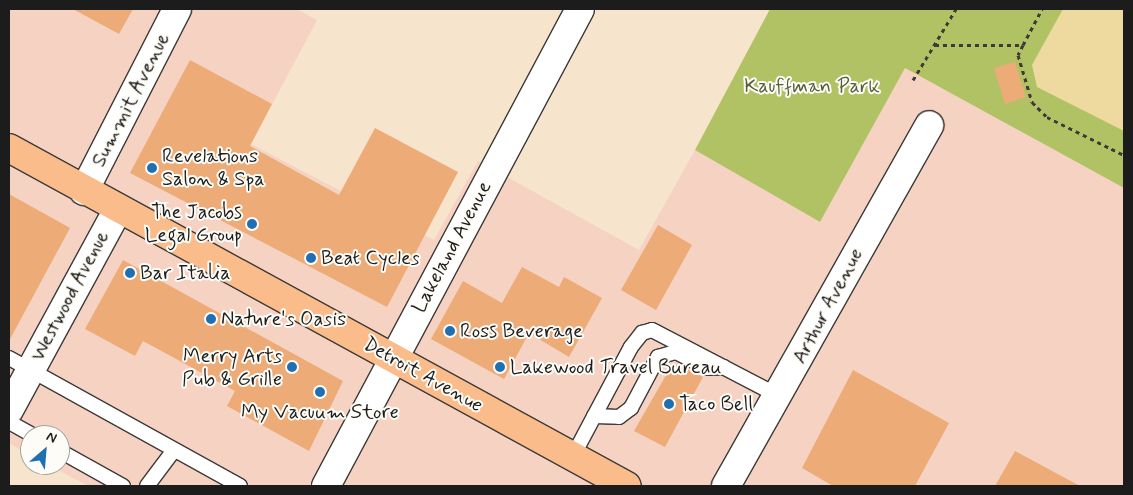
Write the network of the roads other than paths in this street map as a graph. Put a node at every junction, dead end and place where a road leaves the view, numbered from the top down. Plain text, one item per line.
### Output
1 (178, 9) edge
2 (580, 9) edge
3 (929, 125) dead end
4 (9, 148) edge
5 (84, 190) junction
6 (118, 209) junction
7 (392, 358) junction
8 (20, 364) edge
9 (724, 367) junction
10 (779, 396) junction
11 (9, 410) edge
12 (594, 416) junction
13 (9, 422) edge
14 (20, 428) edge
15 (174, 450) junction
16 (573, 456) junction
17 (70, 457) edge
18 (122, 486) edge
19 (147, 486) edge
20 (240, 486) edge
21 (326, 486) edge
22 (627, 486) edge
23 (726, 486) edge

1 - 5 street, Summit Avenue
2 - 7 street, Lakeland Avenue
3 - 10 street, Arthur Avenue
4 - 5 main road, Detroit Avenue
5 - 6 main road, Detroit Avenue
6 - 7 main road, Detroit Avenue
6 - 8 street, Westwood Avenue
7 - 16 main road, Detroit Avenue
7 - 21 street, Lakeland Avenue
8 - 11 street, Westwood Avenue
8 - 15 lane
9 - 10 lane
9 - 12 lane
9 - 12 lane
10 - 23 street, Arthur Avenue
12 - 16 lane
13 - 14 lane
15 - 19 lane
15 - 20 lane
16 - 22 main road, Detroit Avenue
17 - 18 lane

